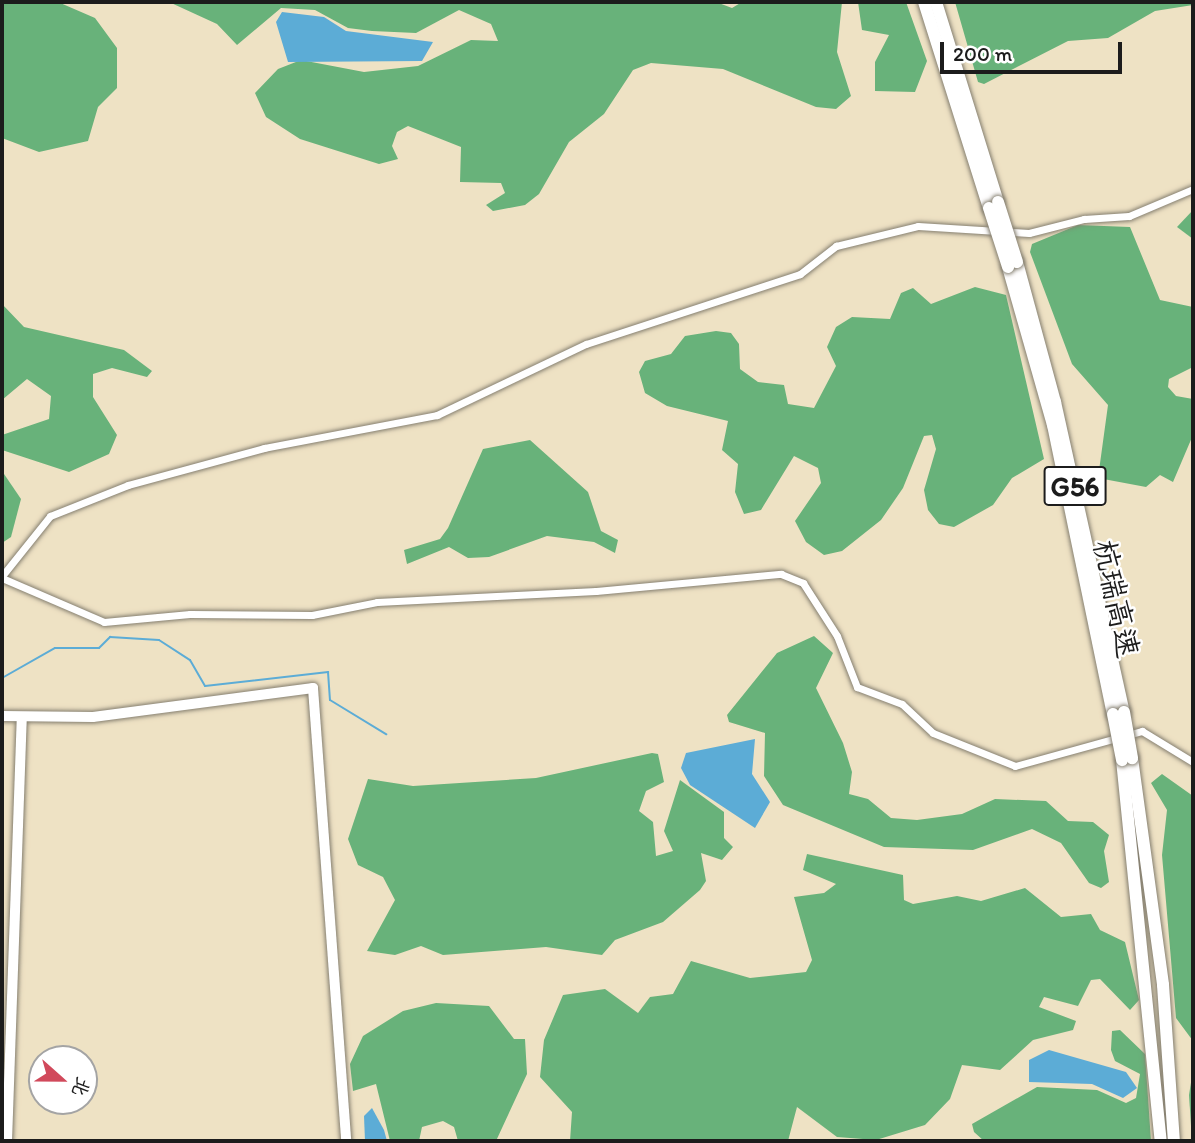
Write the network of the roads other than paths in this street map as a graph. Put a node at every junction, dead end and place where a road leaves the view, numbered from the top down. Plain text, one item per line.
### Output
1 (923, 2) edge
2 (936, 2) edge
3 (1193, 189) edge
4 (993, 205) junction
5 (2, 577) edge
6 (2, 716) edge
7 (22, 718) junction
8 (1127, 759) junction
9 (1193, 762) edge
10 (7, 1141) edge
11 (346, 1141) edge
12 (1161, 1141) edge
13 (1174, 1141) edge

1 - 4 highway, 杭瑞高速 / G56
2 - 4 highway, 杭瑞高速 / G56
3 - 5 street
4 - 8 highway, 杭瑞高速 / G56, bridge
5 - 9 street
6 - 7 street
7 - 10 street
7 - 11 street
8 - 12 highway, 杭瑞高速 / G56
8 - 13 highway, 杭瑞高速 / G56

